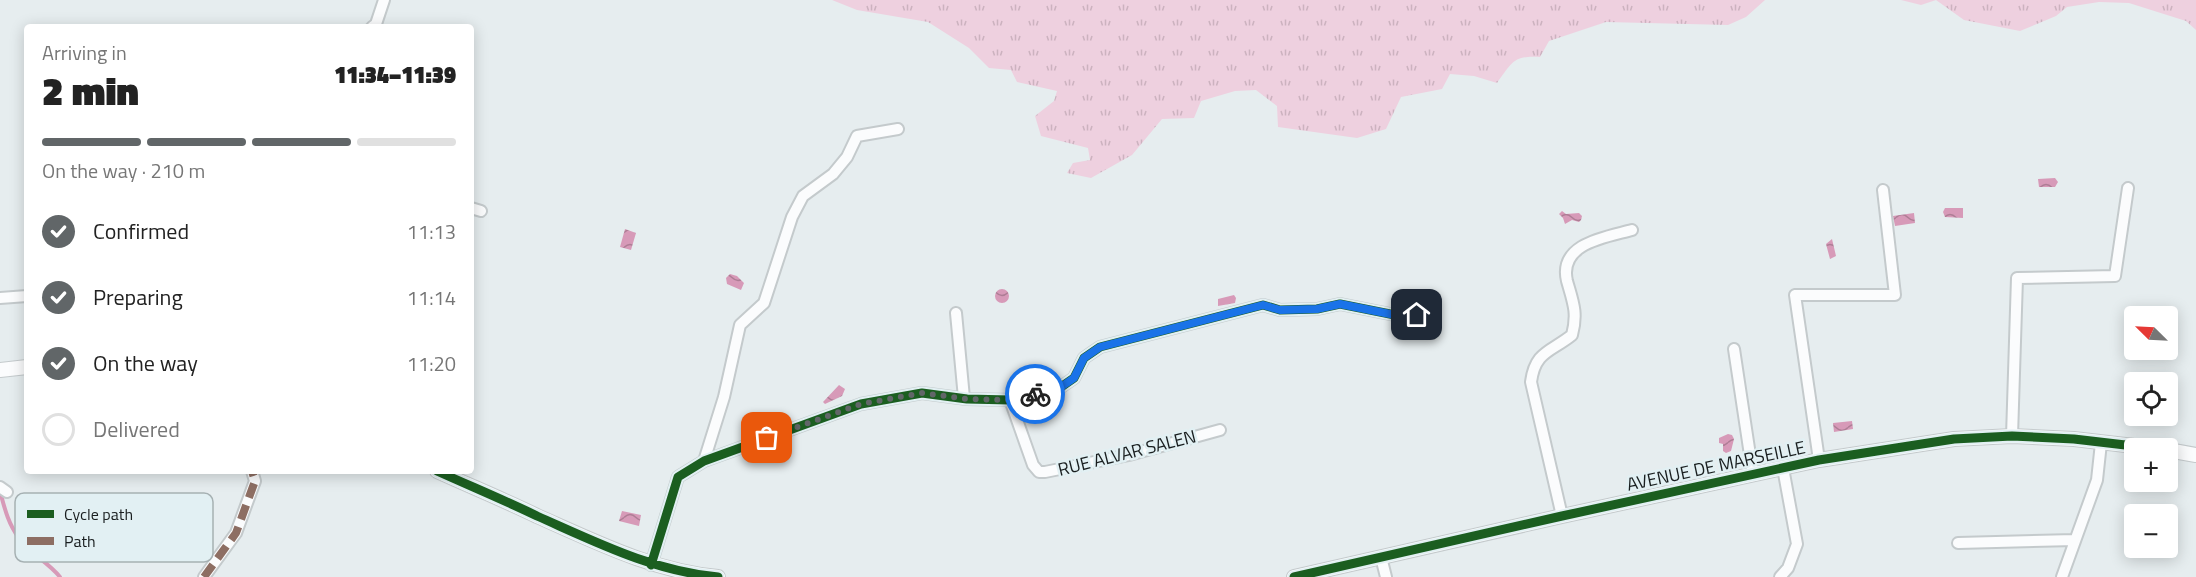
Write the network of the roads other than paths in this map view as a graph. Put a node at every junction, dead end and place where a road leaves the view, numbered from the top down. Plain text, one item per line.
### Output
1 (384, 0) edge
2 (376, 24) edge
3 (898, 129) dead end
4 (2128, 188) dead end
5 (1883, 190) dead end
6 (1632, 230) dead end
7 (24, 296) edge
8 (0, 298) edge
9 (956, 313) dead end
10 (1417, 315) dead end
11 (1734, 349) dead end
12 (24, 365) edge
13 (0, 370) edge
14 (964, 398) junction
15 (1010, 400) junction
16 (1220, 429) dead end
17 (2012, 436) junction
18 (2102, 442) junction
19 (2124, 445) edge
20 (2178, 452) edge
21 (2196, 455) edge
22 (1819, 460) junction
23 (704, 461) junction
24 (1783, 468) junction
25 (253, 474) edge
26 (444, 474) edge
27 (1753, 475) junction
28 (1562, 516) junction
29 (2075, 540) junction
30 (1958, 543) dead end
31 (1381, 557) junction
32 (651, 564) junction
33 (698, 576) edge
34 (204, 577) edge
35 (718, 577) edge
36 (1294, 577) edge
37 (1386, 577) edge
38 (1780, 577) edge
39 (2062, 577) edge

1 - 2 street
3 - 23 street
4 - 17 street
5 - 22 street
6 - 28 street
7 - 8 street
9 - 14 street
10 - 15 street
11 - 27 street
12 - 13 street
14 - 15 street
14 - 23 street
15 - 16 street, RUE ALVAR SALEN
17 - 18 street, AVENUE DE MARSEILLE
17 - 22 street, AVENUE DE MARSEILLE
18 - 19 street, AVENUE DE MARSEILLE
18 - 29 street
20 - 21 street
22 - 24 street, AVENUE DE MARSEILLE
23 - 32 street
24 - 27 street, AVENUE DE MARSEILLE
24 - 38 street
25 - 34 street
26 - 32 street
27 - 28 street, AVENUE DE MARSEILLE
28 - 31 street, AVENUE DE MARSEILLE
29 - 30 street
29 - 39 street
31 - 36 street, AVENUE DE MARSEILLE
31 - 37 street
32 - 33 street
33 - 35 street

